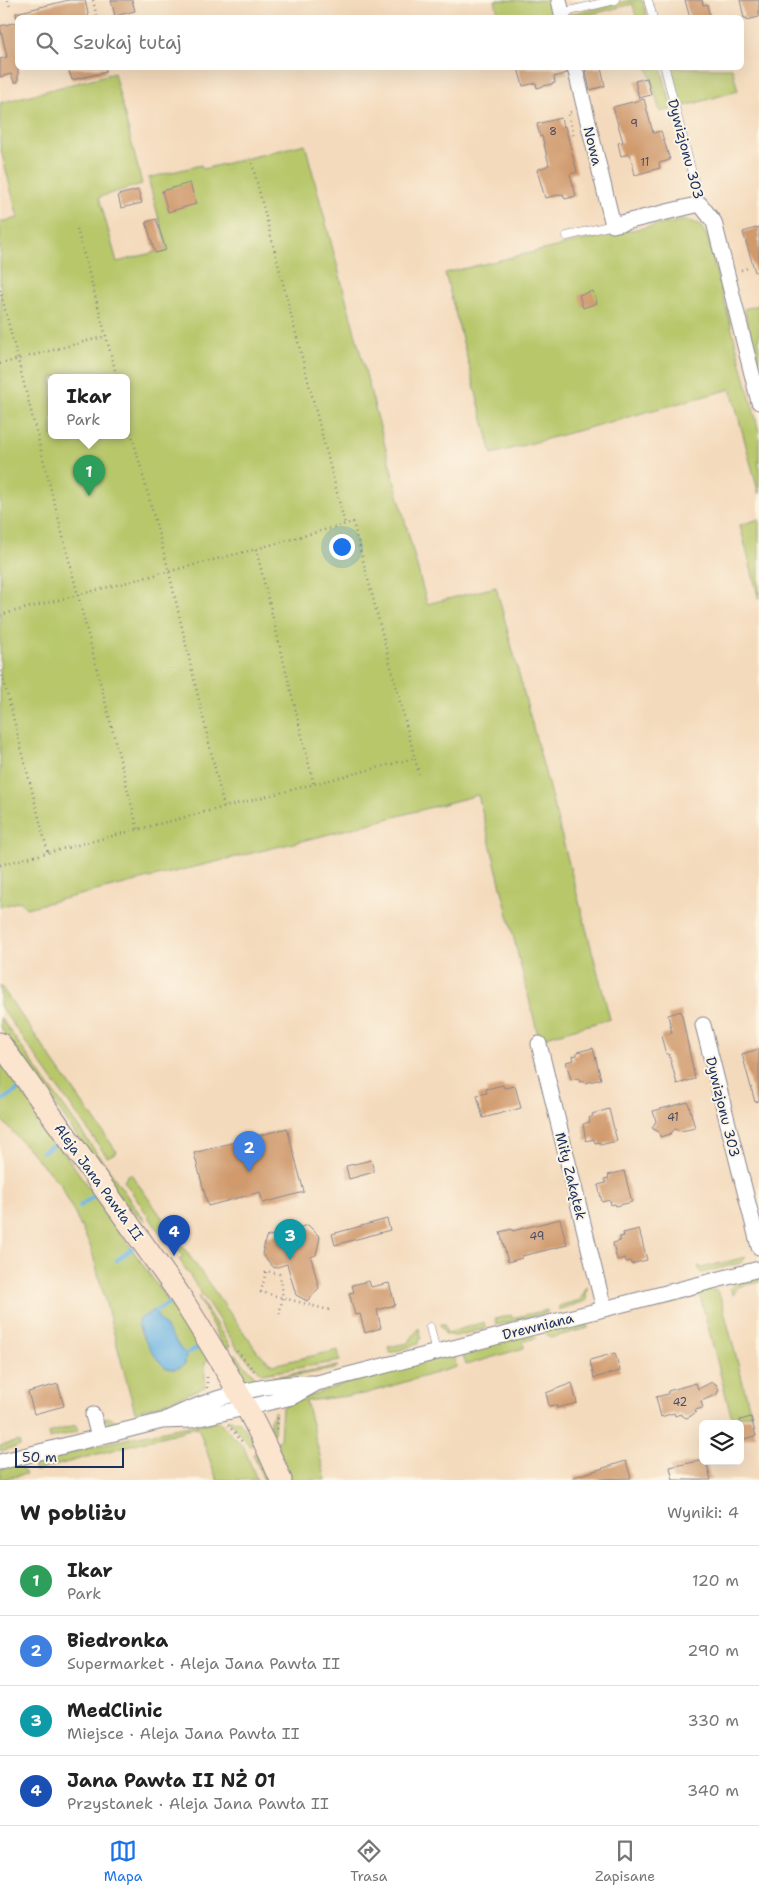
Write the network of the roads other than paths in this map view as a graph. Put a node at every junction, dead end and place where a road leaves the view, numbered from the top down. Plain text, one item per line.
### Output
1 (616, 0) edge
2 (648, 0) edge
3 (561, 10) edge
4 (651, 15) edge
5 (575, 70) edge
6 (666, 70) edge
7 (700, 204) junction
8 (613, 225) junction
9 (567, 236) dead end
10 (759, 402) edge
11 (703, 1025) dead end
12 (0, 1043) edge
13 (539, 1044) dead end
14 (759, 1247) edge
15 (759, 1269) edge
16 (604, 1309) junction
17 (430, 1327) dead end
18 (436, 1352) junction
19 (243, 1401) junction
20 (93, 1415) dead end
21 (99, 1437) junction
22 (0, 1462) edge
23 (281, 1480) edge

1 - 3 lane
2 - 4 lane
5 - 8 street, Nowa
6 - 7 lane, Dywizjonu 303
7 - 8 street
7 - 10 street, Dywizjonu 303
8 - 9 lane
11 - 14 street, Dywizjonu 303
12 - 19 street, Aleja Jana Pawła II
13 - 16 street, Miły Zakątek
15 - 16 street, Drewniana
16 - 18 street, Drewniana
17 - 18 lane
18 - 19 street, Drewniana
19 - 21 street, Drewniana
19 - 23 street, Aleja Jana Pawła II
20 - 21 street
21 - 22 street, Drewniana

